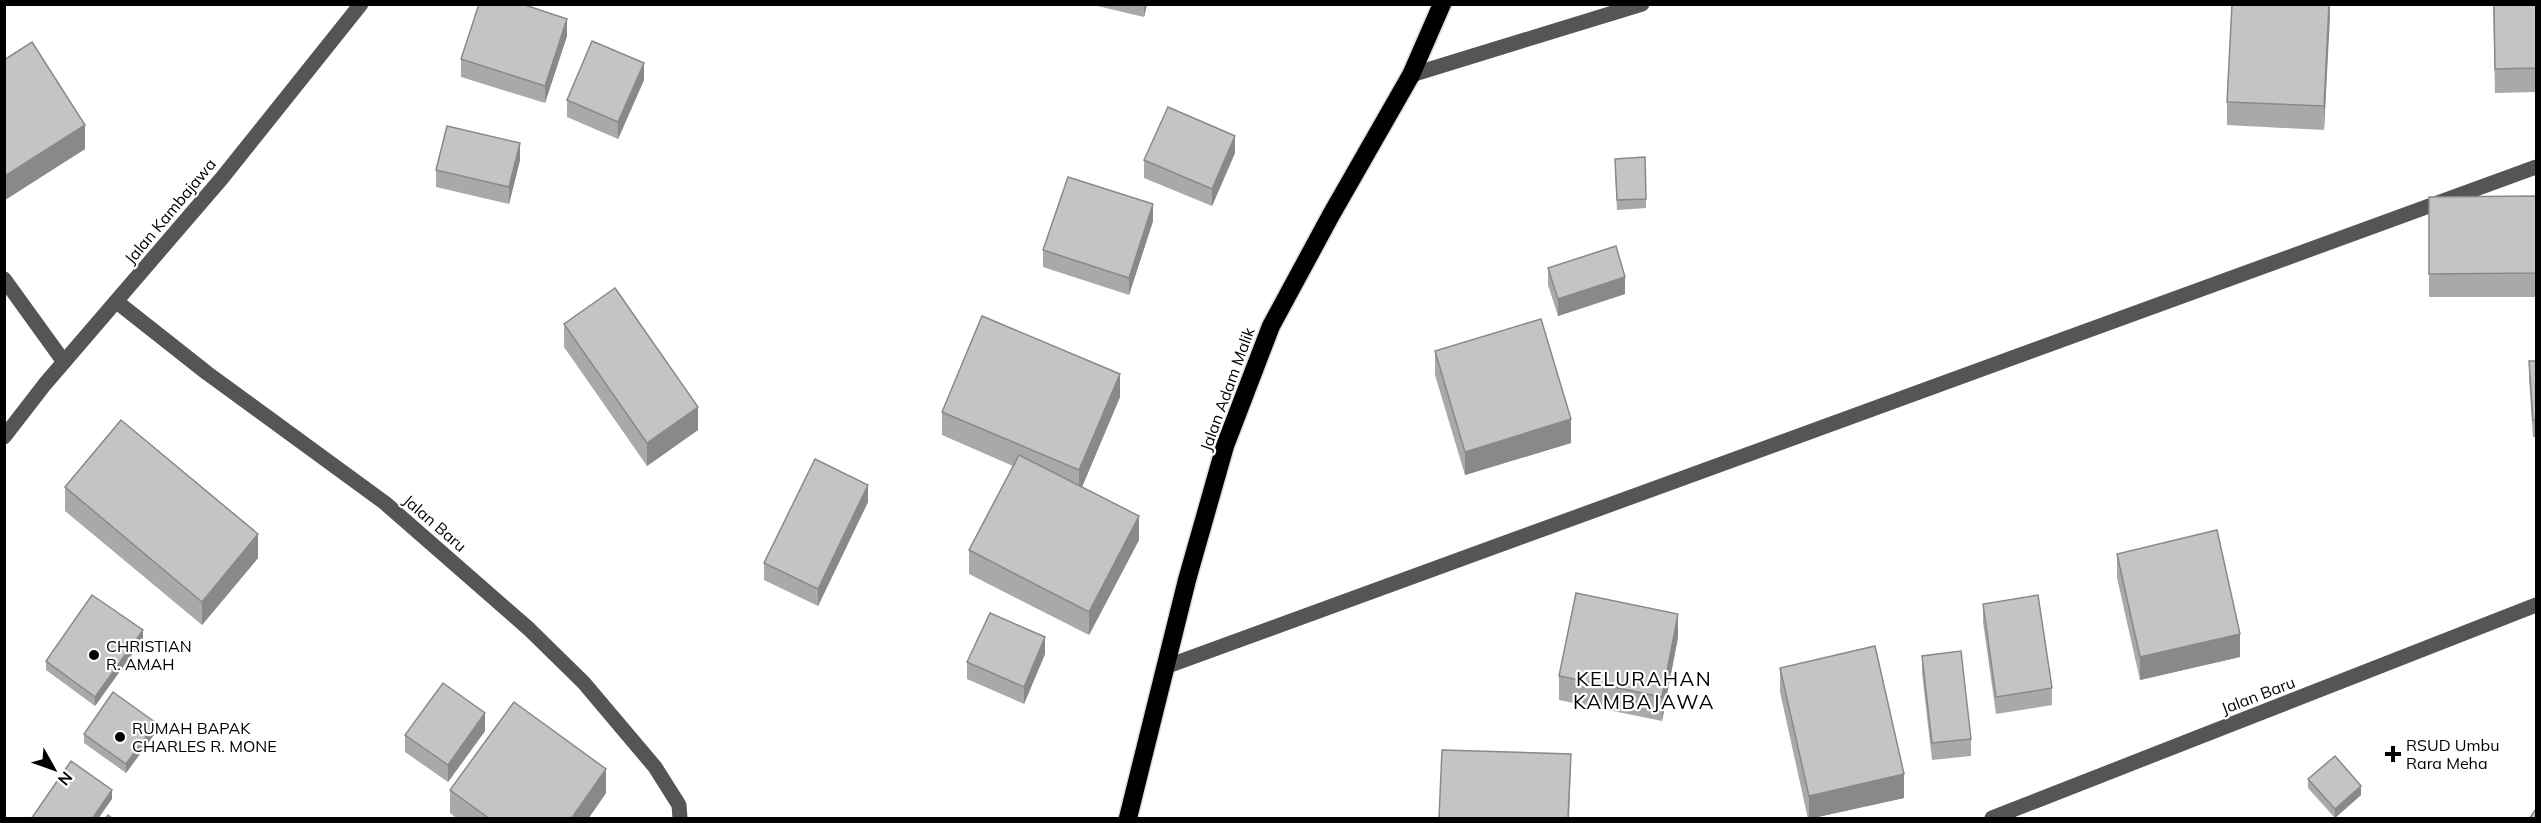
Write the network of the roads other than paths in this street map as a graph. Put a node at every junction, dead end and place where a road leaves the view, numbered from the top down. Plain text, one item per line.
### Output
1 (361, 4) edge
2 (1442, 4) edge
3 (1642, 4) edge
4 (1411, 75) junction
5 (2536, 166) edge
6 (4, 279) edge
7 (117, 302) junction
8 (64, 362) junction
9 (4, 437) edge
10 (2536, 605) edge
11 (1165, 667) junction
12 (680, 819) edge
13 (1128, 819) edge
14 (1992, 819) edge

1 - 7 street, Jalan Kambajawa
2 - 4 highway, Jalan Adam Malik
3 - 4 street
4 - 11 highway, Jalan Adam Malik
5 - 11 street
6 - 8 street
7 - 8 street, Jalan Kambajawa
7 - 12 street, Jalan Baru
8 - 9 street, Jalan Kambajawa
10 - 14 street, Jalan Baru
11 - 13 highway, Jalan Adam Malik

